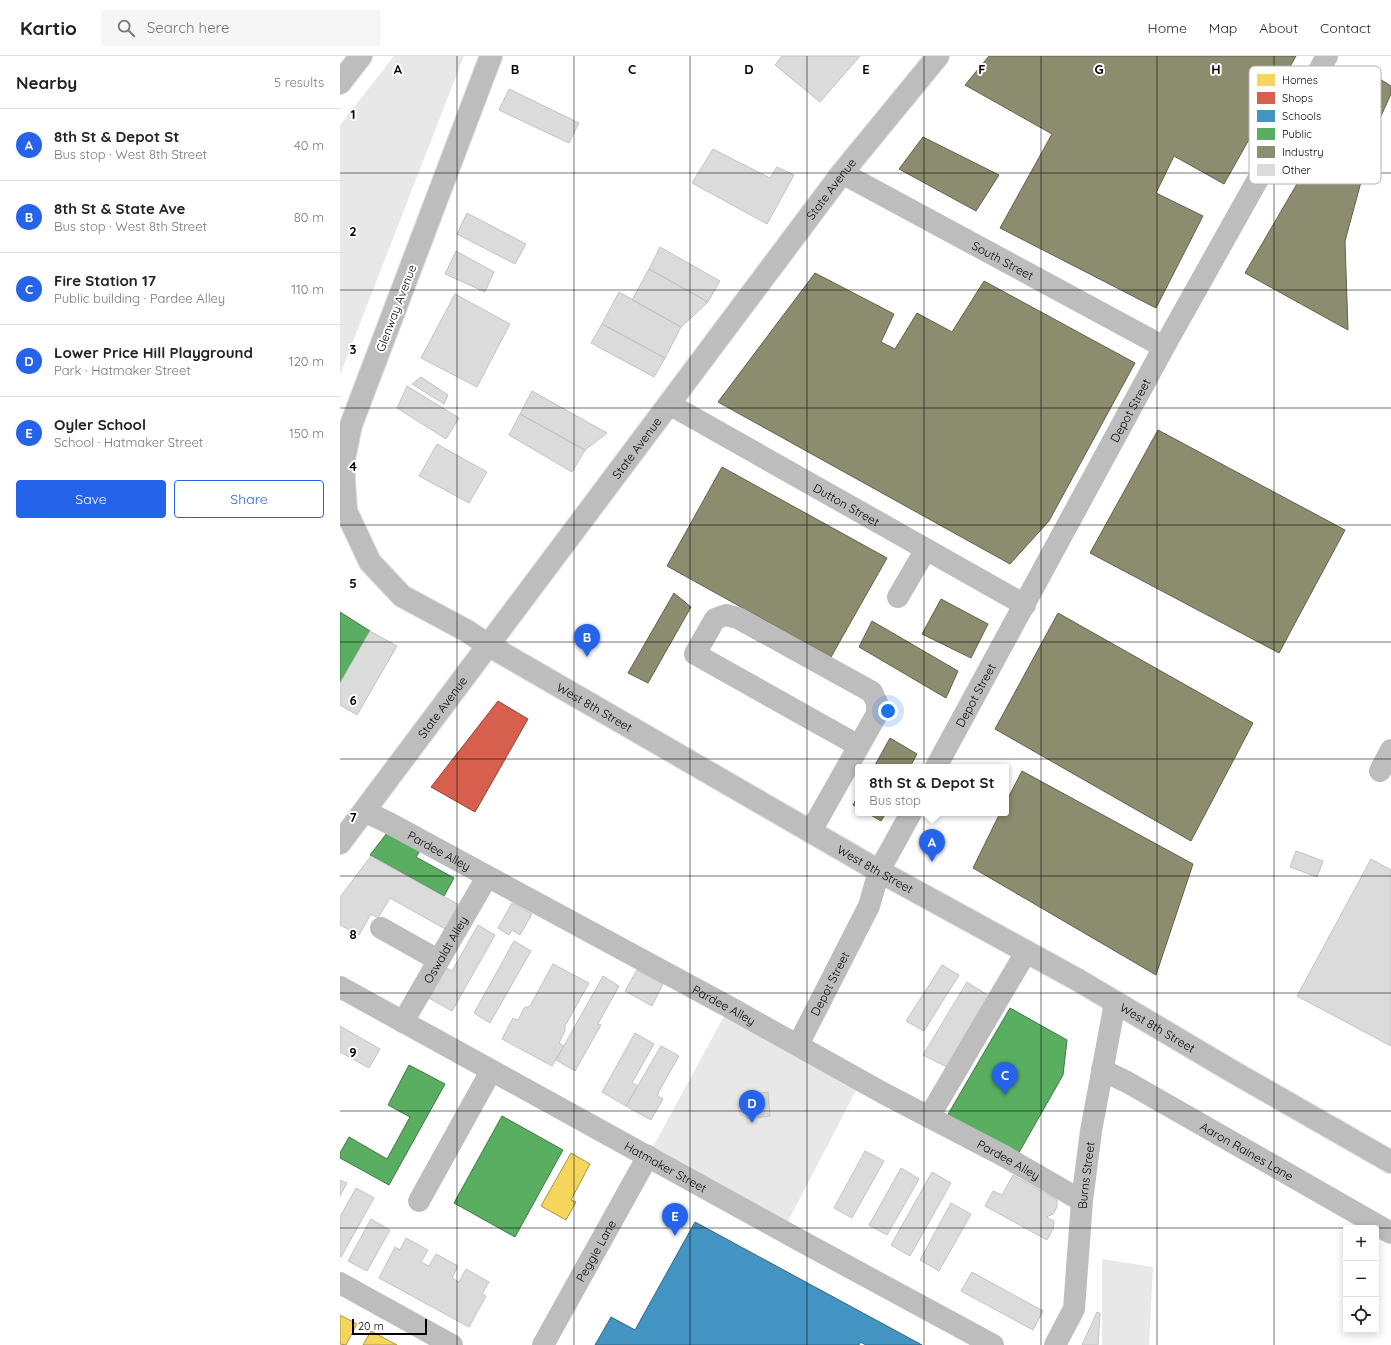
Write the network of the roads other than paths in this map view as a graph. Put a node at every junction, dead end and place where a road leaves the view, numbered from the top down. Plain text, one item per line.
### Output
1 (361, 56) edge
2 (491, 56) edge
3 (938, 56) edge
4 (1327, 56) edge
5 (1321, 66) edge
6 (340, 83) edge
7 (842, 173) junction
8 (1255, 184) edge
9 (1164, 347) junction
10 (669, 404) junction
11 (926, 549) junction
12 (370, 562) joint
13 (898, 597) dead end
14 (1025, 605) junction
15 (488, 645) junction
16 (859, 746) junction
17 (1391, 750) edge
18 (938, 764) edge
19 (1380, 770) dead end
20 (364, 811) junction
21 (909, 816) edge
22 (811, 831) junction
23 (340, 843) edge
24 (879, 871) junction
25 (487, 877) junction
26 (381, 928) dead end
27 (1026, 952) junction
28 (438, 960) junction
29 (340, 987) edge
30 (1115, 1003) junction
31 (403, 1022) junction
32 (798, 1045) junction
33 (1102, 1070) junction
34 (491, 1071) junction
35 (929, 1117) junction
36 (648, 1156) junction
37 (1391, 1162) edge
38 (419, 1201) dead end
39 (1082, 1201) junction
40 (1391, 1233) edge
41 (340, 1284) edge
42 (452, 1345) edge
43 (544, 1345) edge
44 (993, 1345) edge
45 (1055, 1345) edge

1 - 6 street
2 - 12 street, Glenway Avenue
3 - 7 street, State Avenue
4 - 5 street, Depot Street
7 - 9 street, South Street
7 - 10 street, State Avenue
8 - 9 street, Depot Street
9 - 14 street, Depot Street
10 - 11 street, Dutton Street
10 - 15 street, State Avenue
11 - 13 street
11 - 14 street, Dutton Street
12 - 15 street, West 8th Street
14 - 18 street, Depot Street
15 - 20 street, State Avenue
15 - 22 street, West 8th Street
16 - 16 street
16 - 22 street
17 - 19 street
20 - 23 street, State Avenue
20 - 25 street, Pardee Alley
21 - 24 street, Depot Street
22 - 24 street, West 8th Street
24 - 27 street, West 8th Street
24 - 32 street, Depot Street
25 - 28 street, Oswaldt Alley
25 - 32 street, Pardee Alley
26 - 28 street
27 - 30 street, West 8th Street
27 - 35 street
28 - 31 street, Oswaldt Alley
29 - 31 street, Hatmaker Street
30 - 33 street, Burns Street
30 - 37 street, West 8th Street
31 - 34 street, Hatmaker Street
32 - 35 street, Pardee Alley
33 - 39 street, Burns Street
33 - 40 street, Aaron Raines Lane
34 - 36 street, Hatmaker Street
34 - 38 street
35 - 39 street, Pardee Alley
36 - 43 street, Peggie Lane
36 - 44 street, Hatmaker Street
39 - 45 street, Burns Street
41 - 42 street

